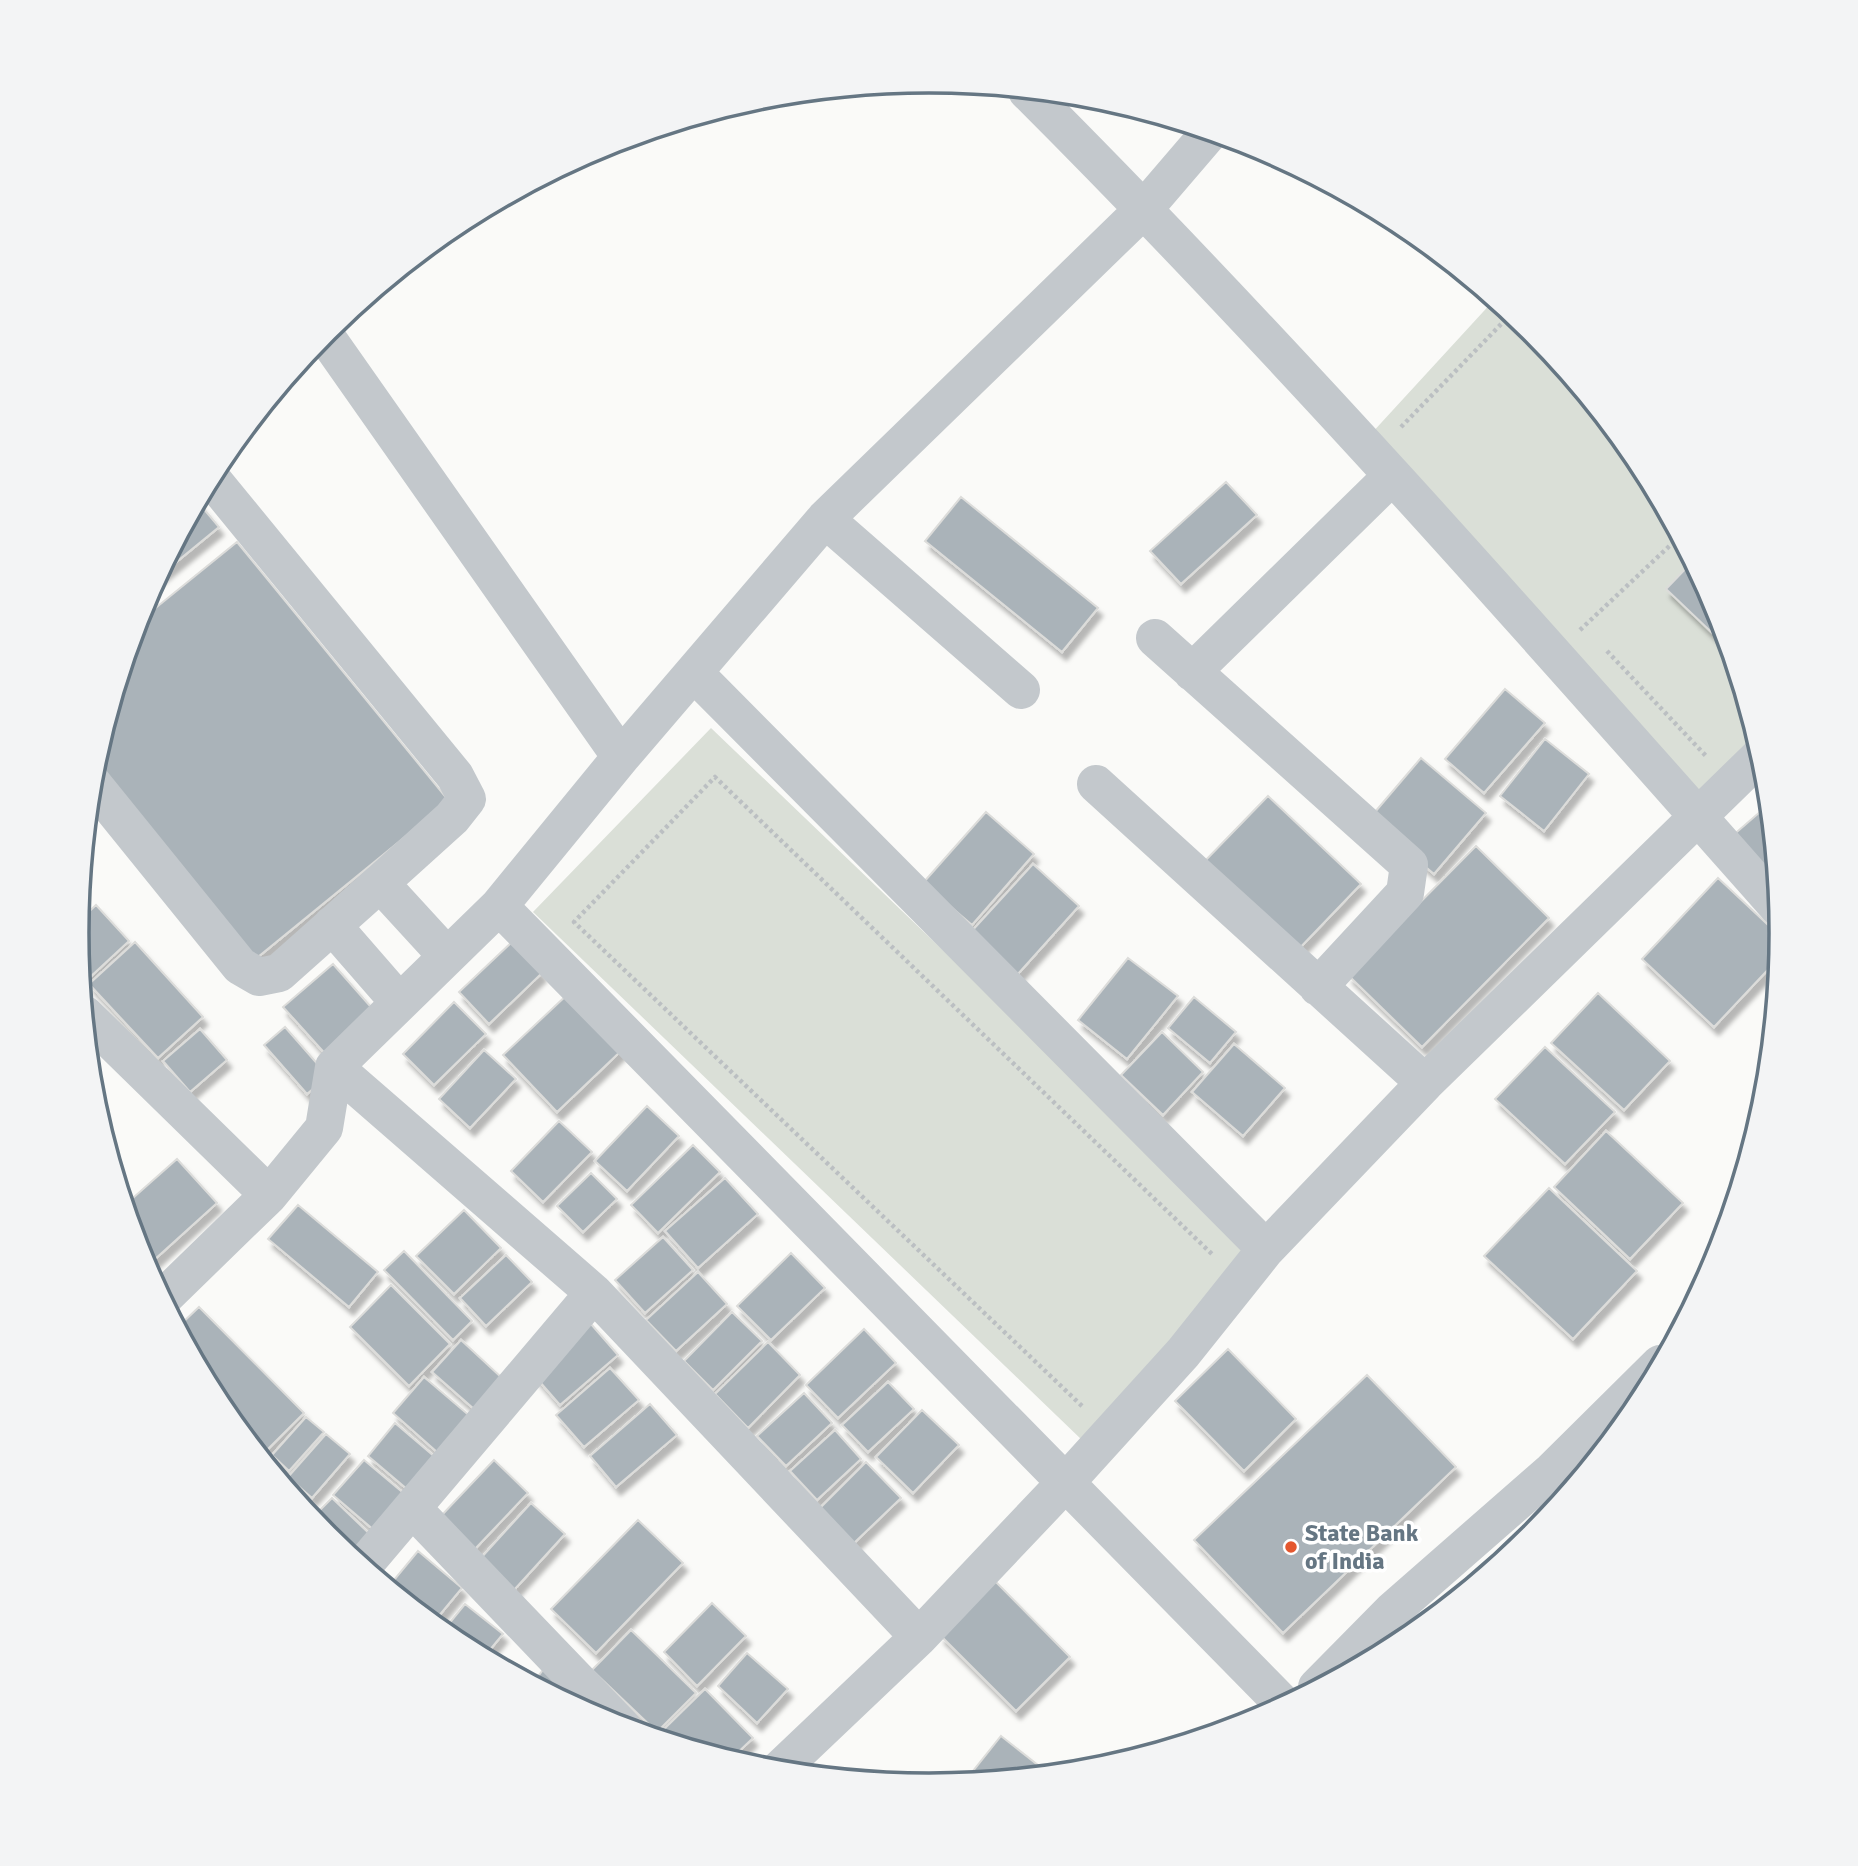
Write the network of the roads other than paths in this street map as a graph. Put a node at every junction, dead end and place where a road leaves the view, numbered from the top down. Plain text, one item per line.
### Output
1 (1036, 100) edge
2 (1203, 140) edge
3 (1144, 209) junction
4 (331, 344) edge
5 (1391, 477) junction
6 (218, 487) edge
7 (825, 519) junction
8 (1155, 638) dead end
9 (1192, 671) junction
10 (695, 674) junction
11 (1021, 690) dead end
12 (621, 757) junction
13 (1752, 764) edge
14 (1096, 784) dead end
15 (101, 794) edge
16 (1698, 816) junction
17 (380, 883) junction
18 (1768, 894) edge
19 (499, 906) junction
20 (332, 925) junction
21 (446, 955) junction
22 (1318, 987) junction
23 (399, 1002) junction
24 (94, 1024) edge
25 (334, 1067) junction
26 (1425, 1083) junction
27 (269, 1195) junction
28 (1266, 1249) junction
29 (170, 1291) edge
30 (594, 1293) junction
31 (1613, 1419) edge
32 (1562, 1479) edge
33 (1066, 1482) junction
34 (412, 1508) junction
35 (369, 1559) edge
36 (1403, 1621) edge
37 (919, 1637) junction
38 (1365, 1650) edge
39 (1276, 1697) edge
40 (602, 1706) edge
41 (789, 1761) edge

1 - 3 street
2 - 3 street
3 - 5 street
3 - 7 street
4 - 12 street
5 - 9 street
5 - 16 street
6 - 17 street
7 - 10 street
7 - 11 street
8 - 9 street
9 - 22 street
10 - 12 street
10 - 28 street
12 - 19 street
13 - 16 street
14 - 22 street
15 - 20 street
16 - 18 street
16 - 26 street
17 - 20 street
17 - 21 street
19 - 21 street
19 - 33 street
20 - 23 street
21 - 23 street
22 - 26 street
23 - 25 street
24 - 27 street
25 - 27 street
25 - 30 street
26 - 28 street
27 - 29 street
28 - 33 street
30 - 34 street
30 - 37 street
31 - 32 street
32 - 36 street
33 - 37 street
33 - 39 street
34 - 35 street
34 - 40 street
36 - 38 street
37 - 41 street

